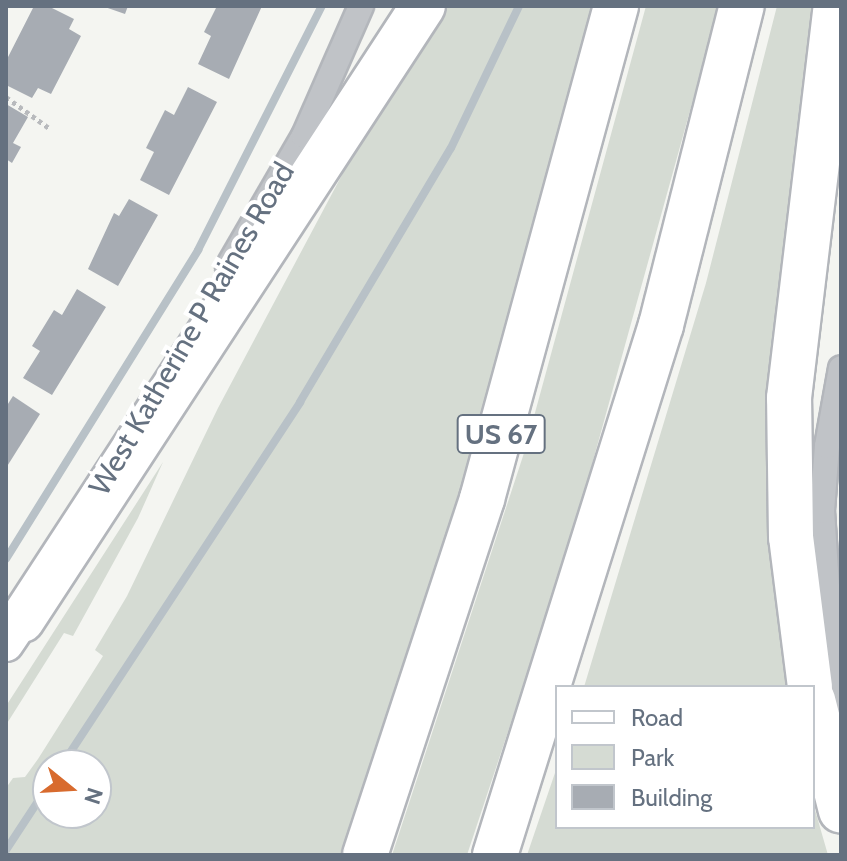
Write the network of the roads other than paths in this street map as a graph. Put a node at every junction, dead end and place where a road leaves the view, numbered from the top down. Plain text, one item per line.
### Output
1 (361, 6) edge
2 (423, 6) edge
3 (616, 6) edge
4 (742, 6) edge
5 (836, 6) edge
6 (841, 368) edge
7 (14, 632) edge
8 (810, 685) edge
9 (815, 708) edge
10 (841, 751) edge
11 (841, 811) edge
12 (365, 855) edge
13 (495, 855) edge

1 - 7 street, West Katherine P Raines Road
2 - 7 highway
3 - 12 highway, US 67
4 - 13 highway
5 - 8 highway
6 - 10 street
9 - 11 highway

